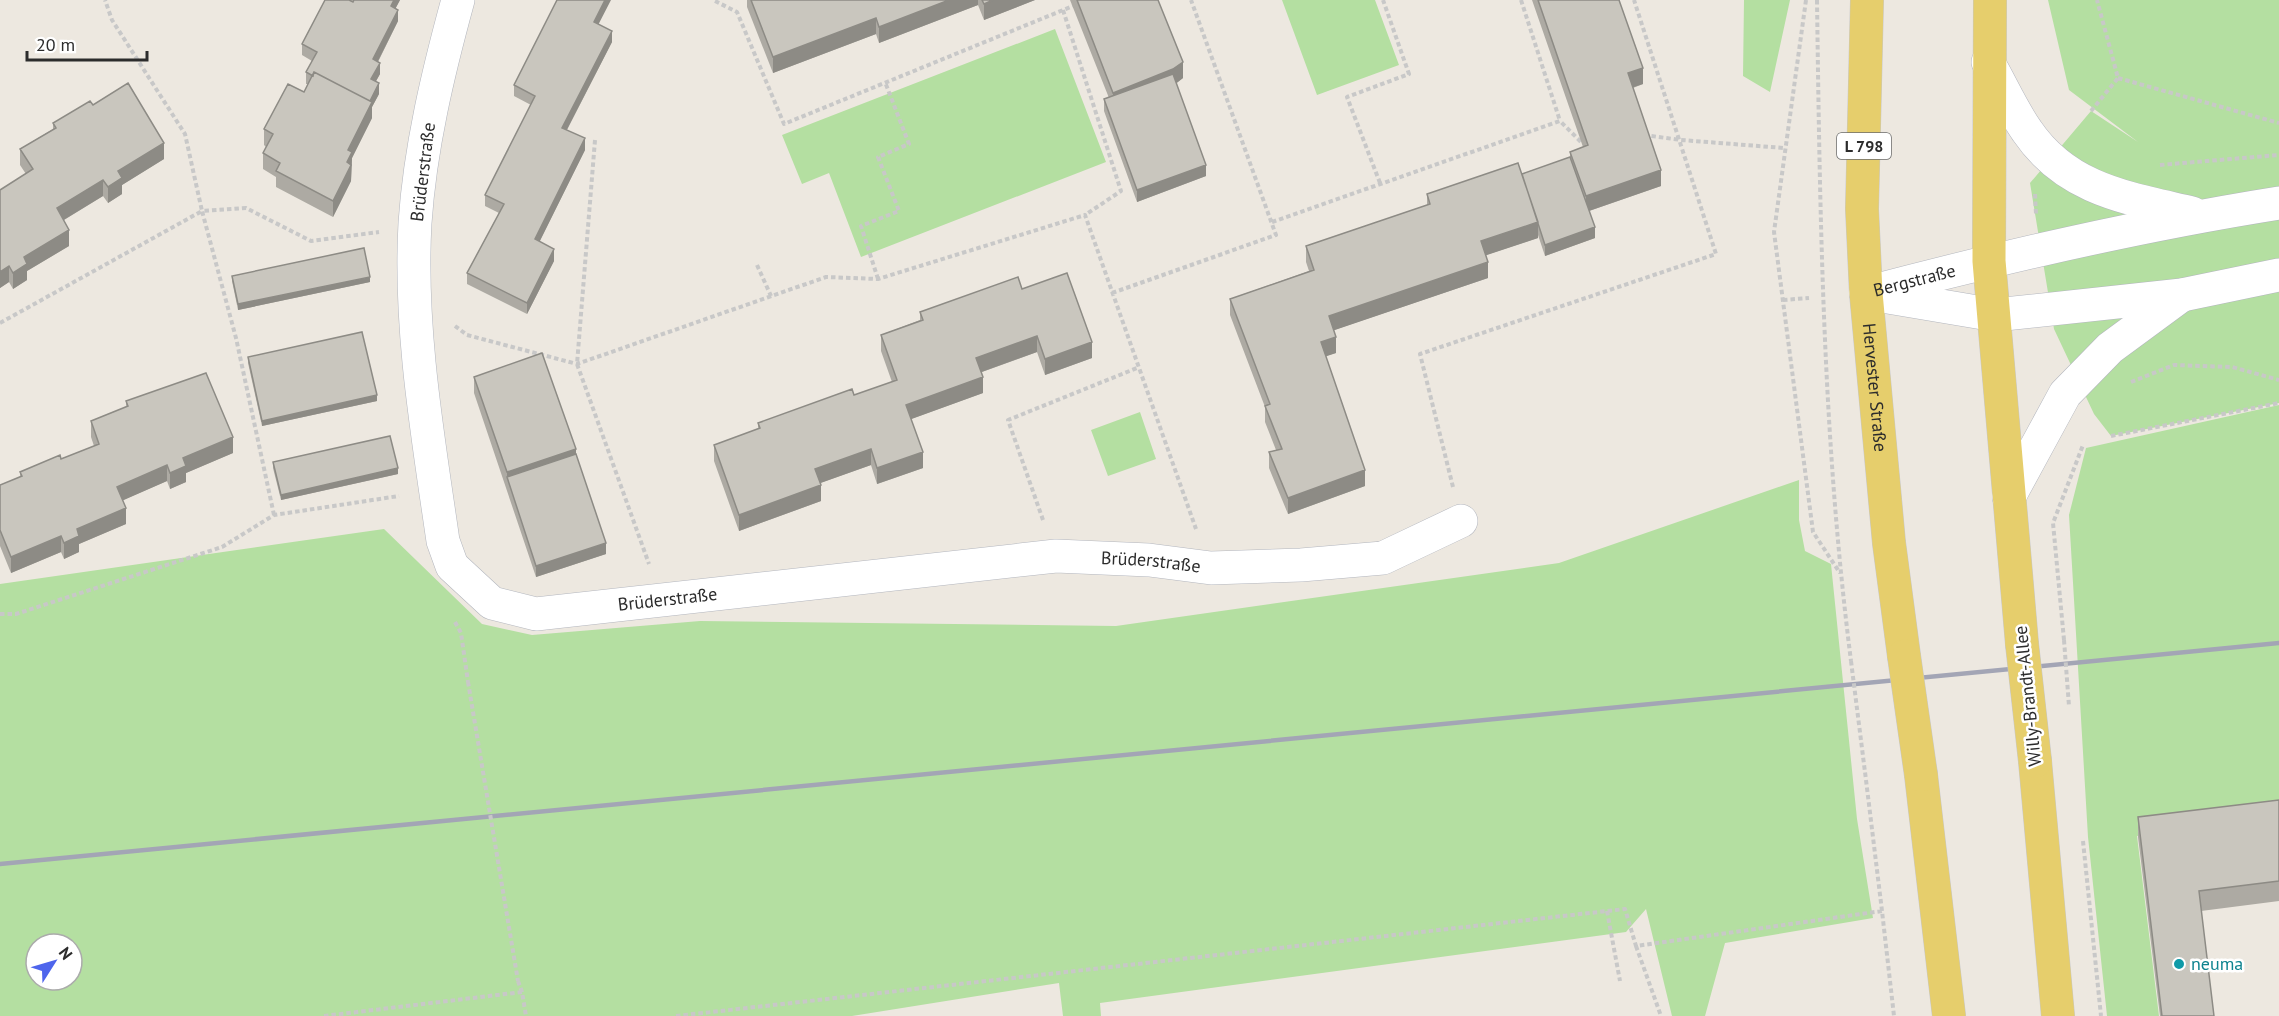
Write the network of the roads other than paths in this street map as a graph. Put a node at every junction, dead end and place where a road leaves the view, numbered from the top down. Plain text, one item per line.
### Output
1 (458, 0) edge
2 (1867, 0) edge
3 (1990, 0) edge
4 (1988, 62) junction
5 (2279, 203) edge
6 (2203, 215) junction
7 (1989, 261) junction
8 (2279, 275) edge
9 (1866, 293) junction
10 (2182, 295) junction
11 (1995, 315) junction
12 (2009, 497) junction
13 (1461, 521) road end
14 (1948, 1016) edge
15 (2058, 1016) edge

1 - 13 street, Brüderstraße
2 - 9 main road, Hervester Straße / L 798
3 - 4 main road
4 - 6 street, Bergstraße
4 - 7 main road
5 - 6 street, Bergstraße
6 - 7 street, Bergstraße
7 - 9 street, Bergstraße
7 - 11 main road
8 - 10 street, Bergstraße
9 - 11 street, Bergstraße
9 - 14 main road, Hervester Straße, bridge
10 - 11 street, Bergstraße
10 - 12 street, Bergstraße
11 - 12 main road, Willy-Brandt-Allee
12 - 15 main road, Willy-Brandt-Allee, bridge

